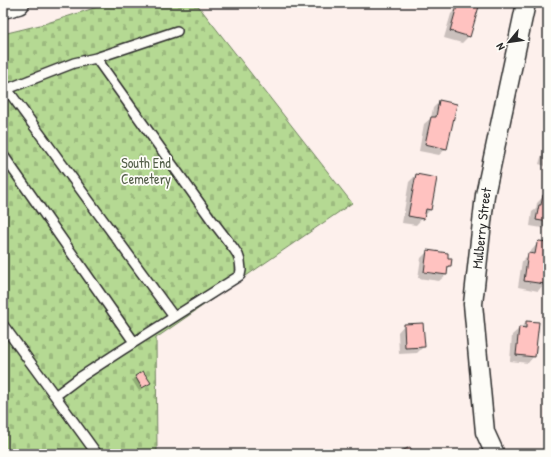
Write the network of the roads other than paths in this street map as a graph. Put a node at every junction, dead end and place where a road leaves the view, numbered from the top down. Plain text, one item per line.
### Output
1 (18, 3) edge
2 (526, 3) edge
3 (3, 7) edge
4 (177, 31) dead end
5 (96, 58) junction
6 (5, 88) edge
7 (3, 155) edge
8 (174, 317) junction
9 (3, 325) edge
10 (134, 342) junction
11 (55, 396) junction
12 (97, 454) edge
13 (495, 454) edge

1 - 3 street
2 - 13 street, Mulberry Street
4 - 5 lane
5 - 6 lane
5 - 8 lane
6 - 8 lane
7 - 10 lane
8 - 10 lane
9 - 11 lane
10 - 11 lane
11 - 12 lane

